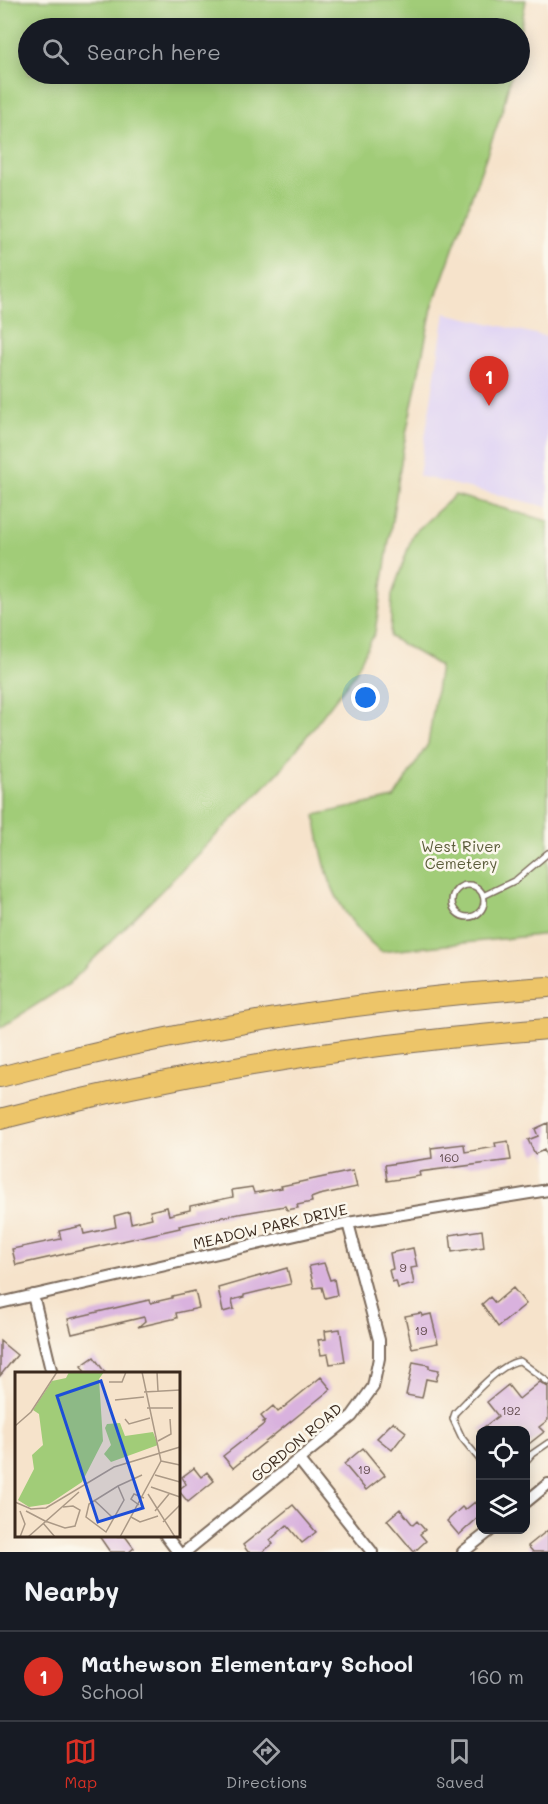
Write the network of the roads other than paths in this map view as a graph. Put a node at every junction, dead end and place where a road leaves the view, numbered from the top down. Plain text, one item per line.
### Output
1 (548, 853) edge
2 (483, 896) junction
3 (548, 987) edge
4 (548, 1029) edge
5 (0, 1077) edge
6 (0, 1119) edge
7 (548, 1190) edge
8 (348, 1223) junction
9 (33, 1295) junction
10 (0, 1303) edge
11 (52, 1372) edge
12 (548, 1382) edge
13 (548, 1443) edge
14 (476, 1455) edge
15 (530, 1457) edge
16 (299, 1460) junction
17 (548, 1484) edge
18 (530, 1498) edge
19 (486, 1534) edge
20 (167, 1537) edge
21 (178, 1552) edge
22 (185, 1552) edge
23 (372, 1552) edge
24 (463, 1552) edge

1 - 2 lane
2 - 2 lane
3 - 5 highway
4 - 6 highway
7 - 8 street, MEADOW PARK DRIVE
8 - 9 street, MEADOW PARK DRIVE
8 - 16 street, GORDON ROAD
9 - 10 street, MEADOW PARK DRIVE
9 - 11 street
12 - 14 lane
13 - 15 lane
16 - 22 street, GORDON ROAD
16 - 23 street
17 - 18 street
19 - 24 street
20 - 21 street

